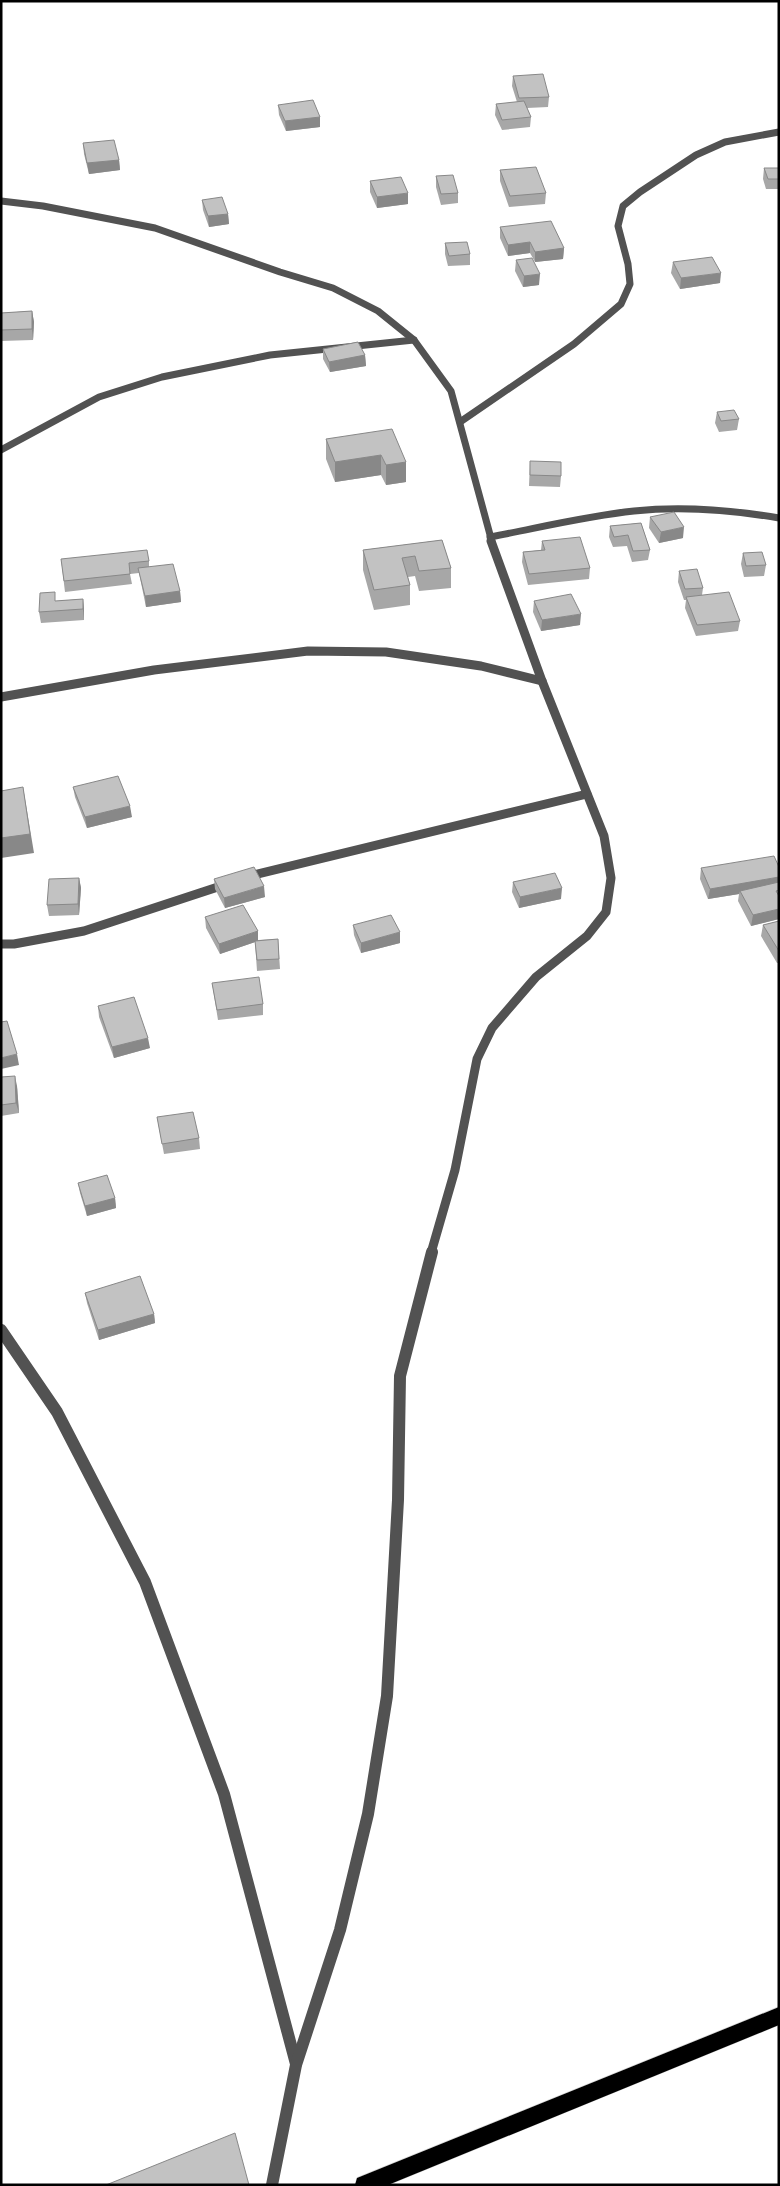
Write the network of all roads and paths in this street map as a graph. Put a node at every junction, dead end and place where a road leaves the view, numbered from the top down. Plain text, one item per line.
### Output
1 (779, 132) edge
2 (1, 201) edge
3 (414, 340) junction
4 (460, 422) junction
5 (1, 450) edge
6 (779, 518) edge
7 (490, 537) junction
8 (542, 681) junction
9 (1, 697) edge
10 (587, 794) junction
11 (1, 944) edge
12 (1, 1330) edge
13 (779, 2016) edge
14 (296, 2064) junction
15 (272, 2185) edge
16 (364, 2185) edge

1 - 4 street
2 - 3 street
3 - 4 street
3 - 5 street
4 - 7 street
6 - 7 street
7 - 8 street
8 - 9 street
8 - 10 street
10 - 11 street
10 - 14 street
12 - 14 street
13 - 16 highway
14 - 15 street

